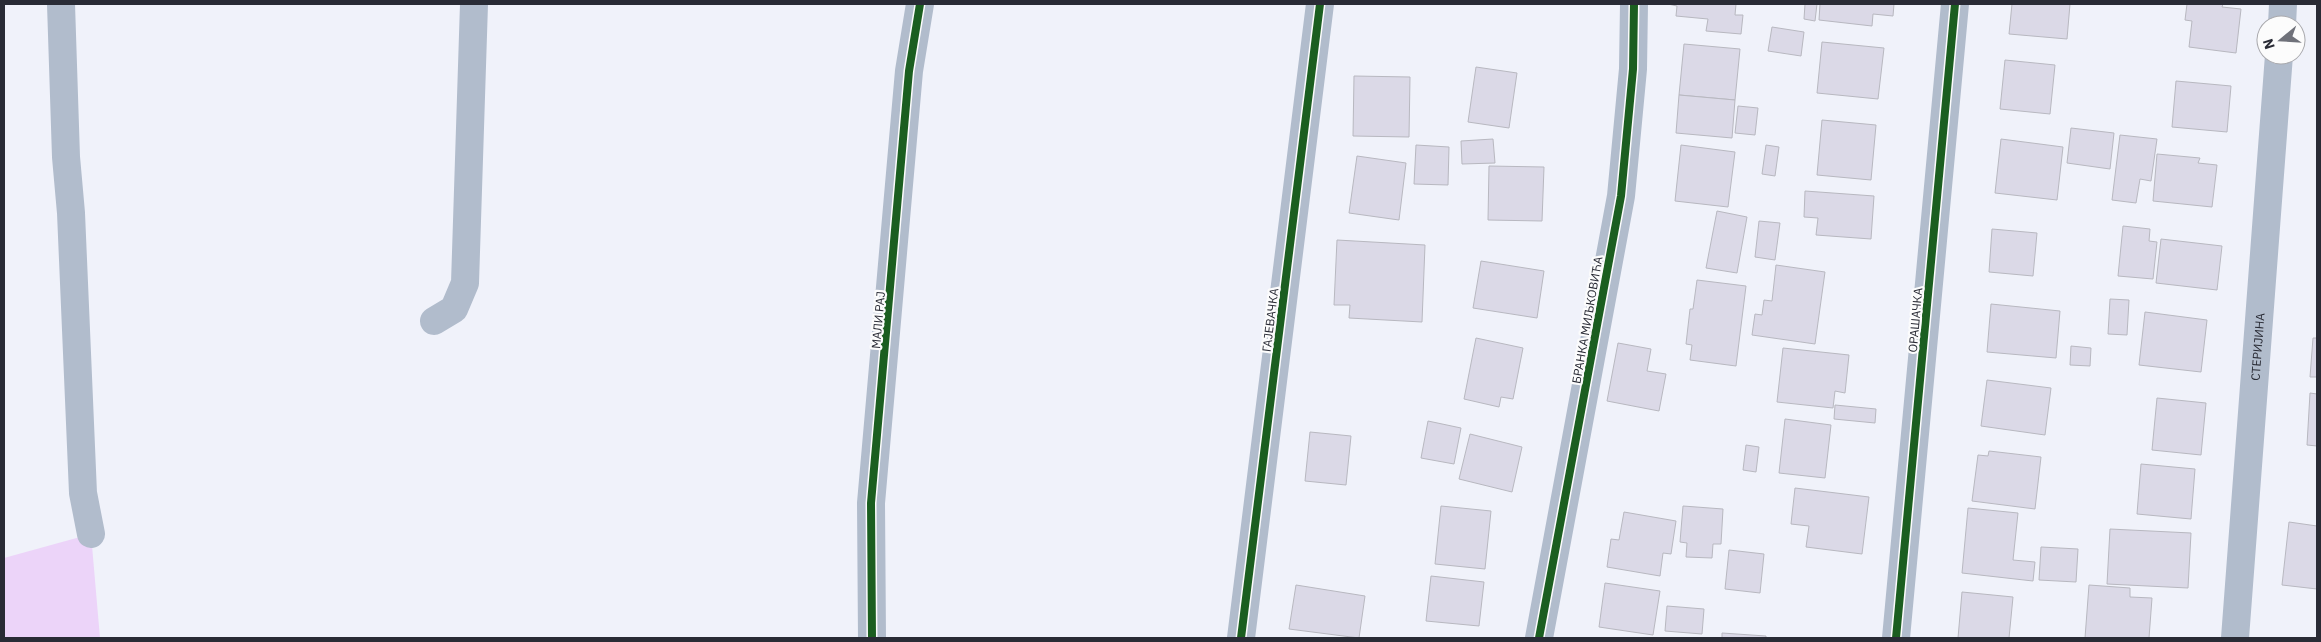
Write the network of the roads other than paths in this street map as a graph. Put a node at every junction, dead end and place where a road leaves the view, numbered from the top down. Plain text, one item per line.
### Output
1 (61, 4) edge
2 (474, 4) edge
3 (920, 4) edge
4 (1320, 4) edge
5 (1634, 4) edge
6 (1955, 4) edge
7 (2278, 65) edge
8 (434, 321) dead end
9 (91, 534) dead end
10 (872, 638) edge
11 (1241, 638) edge
12 (1540, 638) edge
13 (1896, 638) edge
14 (2235, 638) edge

1 - 9 street
2 - 8 street
3 - 10 street, МАЛИ РАЈ
4 - 11 street, ГАЈЕВАЧКА
5 - 12 street, БРАНКА МИЉКОВИЋА
6 - 13 street, ОРАШАЧКА
7 - 14 street, СТЕРИЈИНА

